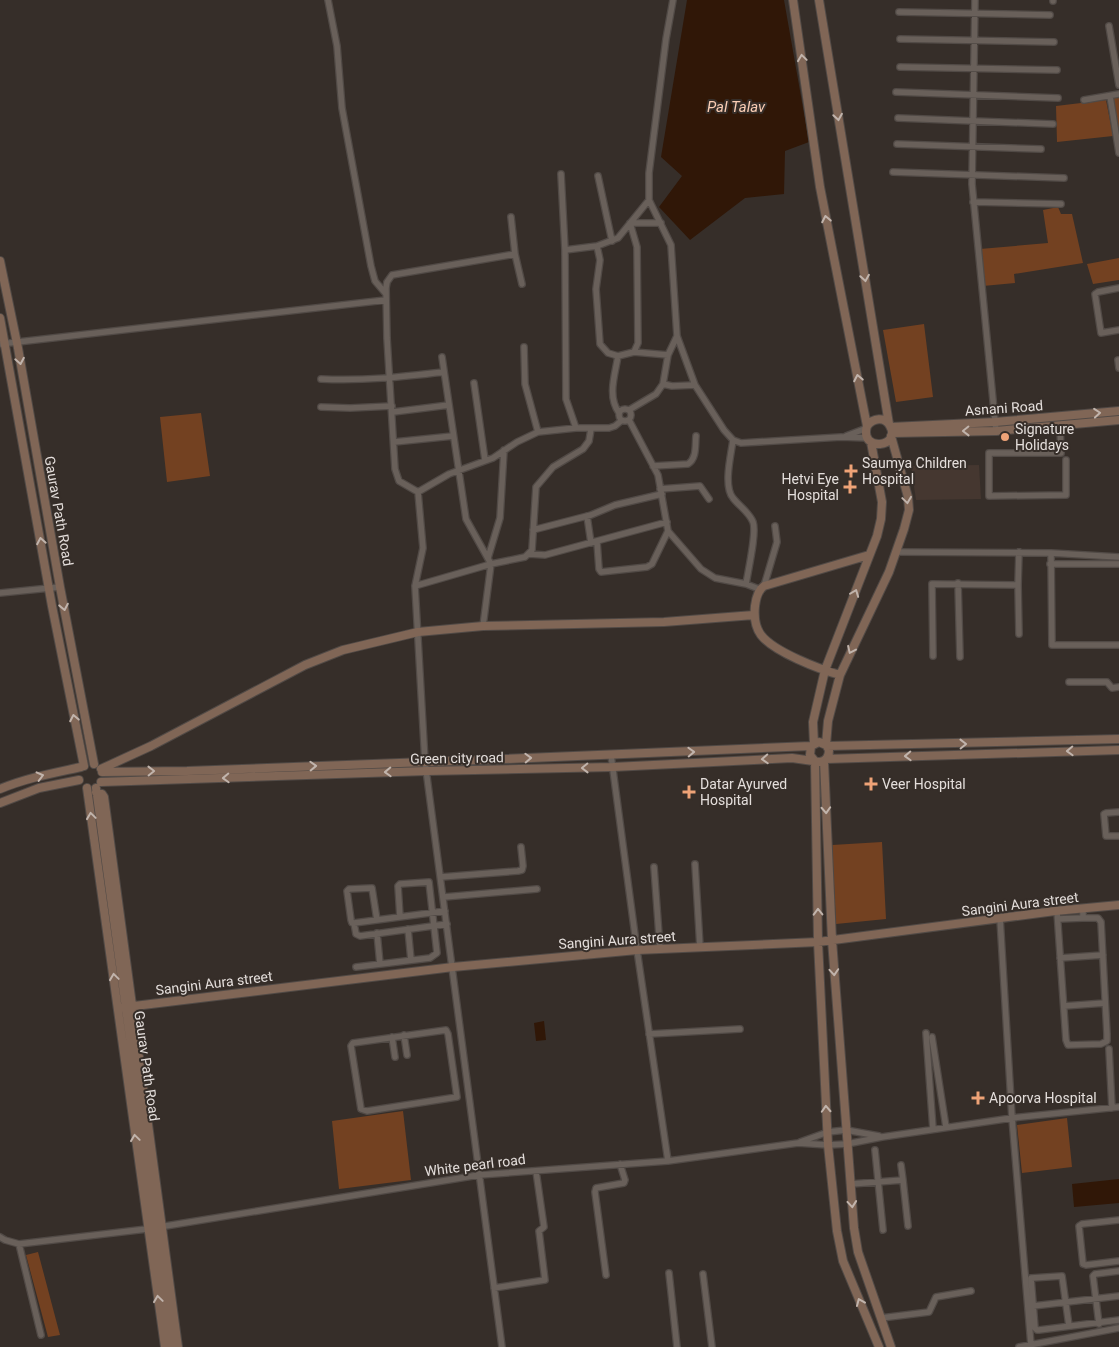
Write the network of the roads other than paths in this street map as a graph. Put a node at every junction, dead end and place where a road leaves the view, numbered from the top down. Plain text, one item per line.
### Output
1 (328, 0) edge
2 (673, 0) edge
3 (793, 0) edge
4 (819, 0) edge
5 (975, 0) edge
6 (899, 12) dead end
7 (975, 14) junction
8 (1050, 15) dead end
9 (1109, 26) dead end
10 (900, 40) dead end
11 (974, 40) junction
12 (1054, 42) dead end
13 (900, 67) dead end
14 (974, 68) junction
15 (1057, 70) dead end
16 (1119, 85) edge
17 (896, 92) dead end
18 (1119, 94) edge
19 (974, 95) junction
20 (1110, 96) junction
21 (1058, 98) dead end
22 (1084, 100) dead end
23 (898, 118) dead end
24 (973, 121) junction
25 (1052, 124) dead end
26 (897, 144) dead end
27 (973, 146) junction
28 (1042, 149) dead end
29 (1119, 153) edge
30 (893, 172) dead end
31 (561, 174) dead end
32 (972, 175) junction
33 (598, 176) dead end
34 (1064, 178) dead end
35 (649, 200) junction
36 (973, 202) junction
37 (1060, 204) dead end
38 (511, 217) dead end
39 (630, 223) junction
40 (661, 223) junction
41 (612, 241) junction
42 (598, 246) junction
43 (565, 250) junction
44 (515, 254) junction
45 (0, 261) edge
46 (522, 284) dead end
47 (1119, 288) edge
48 (386, 297) junction
49 (0, 318) edge
50 (1119, 330) edge
51 (677, 336) junction
52 (16, 342) junction
53 (2, 343) edge
54 (524, 347) dead end
55 (634, 352) junction
56 (668, 355) junction
57 (618, 356) junction
58 (442, 357) dead end
59 (1118, 360) dead end
60 (1119, 368) edge
61 (444, 372) junction
62 (321, 379) dead end
63 (391, 379) junction
64 (474, 383) dead end
65 (663, 384) junction
66 (696, 385) junction
67 (449, 405) junction
68 (321, 407) dead end
69 (392, 409) junction
70 (629, 410) junction
71 (1119, 411) edge
72 (618, 413) junction
73 (629, 420) junction
74 (1119, 420) edge
75 (621, 421) junction
76 (1060, 425) junction
77 (867, 427) junction
78 (996, 427) junction
79 (576, 428) junction
80 (591, 429) junction
81 (891, 430) junction
82 (538, 432) junction
83 (453, 436) junction
84 (696, 436) dead end
85 (841, 437) junction
86 (733, 440) junction
87 (869, 440) junction
88 (394, 442) junction
89 (504, 450) junction
90 (485, 460) junction
91 (1066, 460) dead end
92 (654, 466) junction
93 (458, 470) junction
94 (661, 491) junction
95 (418, 492) junction
96 (708, 499) dead end
97 (587, 516) junction
98 (667, 522) junction
99 (775, 526) dead end
100 (533, 530) junction
101 (668, 531) junction
102 (594, 543) junction
103 (896, 552) junction
104 (1019, 552) junction
105 (1051, 553) junction
106 (529, 554) junction
107 (869, 555) junction
108 (1119, 557) edge
109 (489, 561) junction
110 (1050, 564) junction
111 (1119, 564) edge
112 (958, 583) junction
113 (746, 584) junction
114 (1018, 585) junction
115 (415, 586) junction
116 (60, 587) junction
117 (49, 588) junction
118 (762, 588) junction
119 (0, 593) edge
120 (754, 615) junction
121 (483, 626) junction
122 (418, 632) junction
123 (1019, 634) dead end
124 (1119, 645) edge
125 (933, 656) dead end
126 (960, 656) dead end
127 (825, 670) junction
128 (840, 675) junction
129 (1069, 682) dead end
130 (1119, 688) edge
131 (1119, 739) edge
132 (812, 745) junction
133 (826, 746) junction
134 (1119, 750) edge
135 (612, 756) junction
136 (825, 760) junction
137 (814, 761) junction
138 (425, 762) junction
139 (83, 766) junction
140 (613, 767) junction
141 (99, 768) junction
142 (427, 771) junction
143 (79, 780) junction
144 (3, 787) edge
145 (95, 788) junction
146 (12, 797) junction
147 (0, 802) edge
148 (1119, 812) edge
149 (1119, 836) edge
150 (521, 848) dead end
151 (695, 864) dead end
152 (654, 867) dead end
153 (441, 877) junction
154 (537, 889) dead end
155 (444, 897) junction
156 (1119, 905) edge
157 (1083, 909) junction
158 (445, 911) junction
159 (433, 913) junction
160 (1057, 915) junction
161 (400, 917) junction
162 (1000, 918) junction
163 (1084, 918) junction
164 (377, 920) junction
165 (354, 923) junction
166 (447, 924) junction
167 (435, 926) junction
168 (408, 929) junction
169 (377, 933) junction
170 (832, 940) junction
171 (818, 942) junction
172 (700, 947) junction
173 (660, 949) junction
174 (637, 950) junction
175 (1102, 955) junction
176 (1060, 958) junction
177 (411, 960) junction
178 (380, 964) junction
179 (453, 966) junction
180 (356, 968) dead end
181 (1105, 1003) junction
182 (1064, 1006) junction
183 (126, 1007) junction
184 (740, 1029) dead end
185 (926, 1033) dead end
186 (649, 1034) junction
187 (404, 1036) junction
188 (392, 1037) junction
189 (932, 1037) dead end
190 (463, 1049) junction
191 (1109, 1049) dead end
192 (451, 1051) junction
193 (407, 1055) dead end
194 (395, 1057) dead end
195 (1119, 1107) edge
196 (1112, 1108) junction
197 (1012, 1118) junction
198 (946, 1127) junction
199 (933, 1129) junction
200 (846, 1130) junction
201 (828, 1132) junction
202 (882, 1137) junction
203 (798, 1143) junction
204 (847, 1144) junction
205 (828, 1145) junction
206 (875, 1150) dead end
207 (668, 1161) junction
208 (620, 1164) junction
209 (901, 1165) dead end
210 (536, 1171) junction
211 (479, 1175) junction
212 (903, 1180) junction
213 (878, 1182) junction
214 (851, 1184) junction
215 (1119, 1220) edge
216 (908, 1226) dead end
217 (152, 1228) junction
218 (883, 1230) dead end
219 (0, 1236) edge
220 (19, 1244) junction
221 (1119, 1261) edge
222 (1119, 1271) edge
223 (669, 1273) dead end
224 (606, 1274) dead end
225 (703, 1274) dead end
226 (494, 1288) junction
227 (971, 1291) dead end
228 (1119, 1296) edge
229 (1096, 1298) junction
230 (1066, 1302) junction
231 (1033, 1306) junction
232 (881, 1318) junction
233 (1119, 1320) edge
234 (1099, 1322) junction
235 (1069, 1326) junction
236 (1119, 1328) edge
237 (1100, 1332) junction
238 (40, 1335) dead end
239 (1031, 1345) junction
240 (164, 1347) edge
241 (172, 1347) edge
242 (178, 1347) edge
243 (502, 1347) edge
244 (677, 1347) edge
245 (712, 1347) edge
246 (879, 1347) edge
247 (891, 1347) edge
248 (1019, 1347) edge

1 - 48 street
2 - 35 street
77 -> 3 street
4 -> 81 street
5 - 7 street
6 - 7 street
7 - 8 street
7 - 11 street
9 - 16 street
10 - 11 street
11 - 12 street
11 - 14 street
13 - 14 street
14 - 15 street
14 - 19 street
17 - 19 street
18 - 20 street
19 - 21 street
19 - 24 street
20 - 22 street
20 - 29 street
23 - 24 street
24 - 25 street
24 - 27 street
26 - 27 street
27 - 28 street
27 - 32 street
30 - 32 street
31 - 43 street
32 - 34 street
32 - 36 street
33 - 41 street
35 - 39 street
35 - 40 street
36 - 37 street
36 - 78 street
38 - 44 street
39 - 40 street
39 - 41 street
39 - 55 street
40 - 51 street
41 - 42 street
42 - 43 street
42 - 57 street
43 - 79 street
44 - 46 street
44 - 48 street
45 - 52 street, Gaurav Path Road
47 - 50 street
48 - 52 street
48 - 63 street
49 - 53 street, Gaurav Path Road
51 - 56 street
51 - 66 street
52 - 53 street
52 -> 116 street, Gaurav Path Road
117 -> 53 street, Gaurav Path Road
54 - 82 street
55 - 56 street
55 - 57 street
56 - 65 street
57 - 72 street
58 - 61 street
59 - 60 street
61 - 63 street
61 - 67 street
62 - 63 street
63 - 69 street
64 - 90 street
65 - 66 street
65 - 70 street
66 - 86 street
67 - 69 street
67 - 83 street
68 - 69 street
69 - 88 street
70 - 72 street
70 - 73 street
78 -> 71 street, Asnani Road
72 - 75 street
73 - 75 street
73 - 92 street
74 - 76 street, Asnani Road
75 - 80 street
76 - 78 street, Asnani Road
76 - 91 street
77 - 81 street
77 - 85 street
77 - 87 street
78 - 81 street, Asnani Road
79 - 80 street
79 - 82 street
80 - 100 street
81 - 87 street
81 -> 103 street
82 - 89 street
83 - 88 street
83 - 93 street
84 - 92 street
85 - 86 street
85 - 87 street
86 - 113 street
87 - 107 street
88 - 95 street
89 - 90 street
89 - 109 street
90 - 93 street
92 - 94 street
93 - 95 street
93 - 109 street
94 - 96 street
94 - 97 street
94 - 98 street
95 - 115 street
97 - 100 street
97 - 102 street
98 - 101 street
98 - 102 street
99 - 118 street
100 - 106 street
101 - 102 street
101 - 113 street
102 - 106 street
103 - 104 street
103 -> 128 street
104 - 105 street
104 - 114 street
105 - 108 street
105 - 110 street
106 - 109 street
107 - 118 street
127 -> 107 street
109 - 115 street
109 - 121 street
110 - 111 street
110 - 124 street
112 - 114 street
112 - 125 street
112 - 126 street
113 - 118 street
114 - 123 street
115 - 122 street
116 - 117 street
116 -> 141 street, Gaurav Path Road
117 - 119 street
139 -> 117 street, Gaurav Path Road
118 - 120 street
120 - 121 street
120 - 127 street
121 - 122 street
122 - 138 street
122 - 141 street
127 - 128 street
127 - 132 street
128 - 133 street
129 - 130 street
133 -> 131 street
132 - 133 street
135 -> 132 street, Green city road
132 - 137 street
133 - 136 street
134 -> 136 street
138 -> 135 street, Green city road
135 - 140 street
136 - 137 street
136 -> 170 street
137 -> 140 street, Green city road
171 -> 137 street
141 -> 138 street, Green city road
138 - 142 street
139 - 141 street
139 - 143 street
144 -> 139 street
140 -> 142 street, Green city road
140 - 174 street
141 - 145 street
142 -> 145 street, Green city road
142 - 153 street
143 - 145 street
143 - 146 street
144 - 146 street
145 - 183 street, Gaurav Path Road
145 - 183 street
146 - 147 street
148 - 149 street
150 - 153 street
151 - 172 street
152 - 173 street
153 - 155 street
154 - 155 street
155 - 158 street
156 - 157 street, Sangini Aura street
157 - 160 street, Sangini Aura street
157 - 163 street
158 - 159 street
158 - 166 street
159 - 161 street
159 - 161 street
159 - 167 street
160 - 162 street, Sangini Aura street
160 - 163 street
160 - 176 street
161 - 164 street
162 - 170 street, Sangini Aura street
162 - 197 street
163 - 175 street
164 - 165 street
164 - 165 street
165 - 169 street
166 - 167 street
166 - 179 street
167 - 168 street
167 - 177 street
168 - 169 street
168 - 177 street
169 - 178 street
170 - 171 street, Sangini Aura street
170 -> 200 street
171 - 172 street, Sangini Aura street
201 -> 171 street
172 - 173 street, Sangini Aura street
173 - 174 street, Sangini Aura street
174 - 179 street, Sangini Aura street
174 - 186 street
175 - 176 street
175 - 181 street
176 - 182 street
177 - 178 street
178 - 180 street
179 - 183 street, Sangini Aura street
179 - 190 street
181 - 182 street
181 - 182 street
183 - 217 street, Gaurav Path Road
183 - 217 street
184 - 186 street
185 - 199 street
186 - 207 street
187 - 188 street
187 - 192 street
187 - 193 street
188 - 192 street
188 - 194 street
189 - 198 street
190 - 192 street
190 - 211 street
191 - 196 street
195 - 196 street
196 - 197 street
197 - 198 street
197 - 239 street
198 - 199 street
199 - 202 street
200 - 201 street
200 - 202 street
200 - 204 street
201 - 203 street
201 - 205 street
202 - 204 street
203 - 205 street
203 - 207 street, White pearl road
204 - 205 street
204 - 214 street
246 -> 205 street
206 - 213 street
207 - 208 street, White pearl road
208 - 210 street, White pearl road
208 - 224 street
209 - 212 street
210 - 211 street, White pearl road
210 - 226 street
211 - 217 street, White pearl road
211 - 226 street
212 - 213 street
212 - 216 street
213 - 214 street
213 - 218 street
214 -> 232 street
215 - 221 street
217 - 220 street, White pearl road
240 -> 217 street, Gaurav Path Road
217 - 241 street, Gaurav Path Road
217 - 242 street
219 - 220 street
220 - 238 street
222 - 229 street
223 - 244 street
225 - 245 street
226 - 243 street
227 - 232 street
228 - 229 street
229 - 230 street
229 - 234 street
230 - 231 street
230 - 231 street
230 - 235 street
231 - 235 street
232 - 247 street
233 - 234 street
234 - 235 street
234 - 237 street
236 - 237 street
237 - 239 street
239 - 248 street

